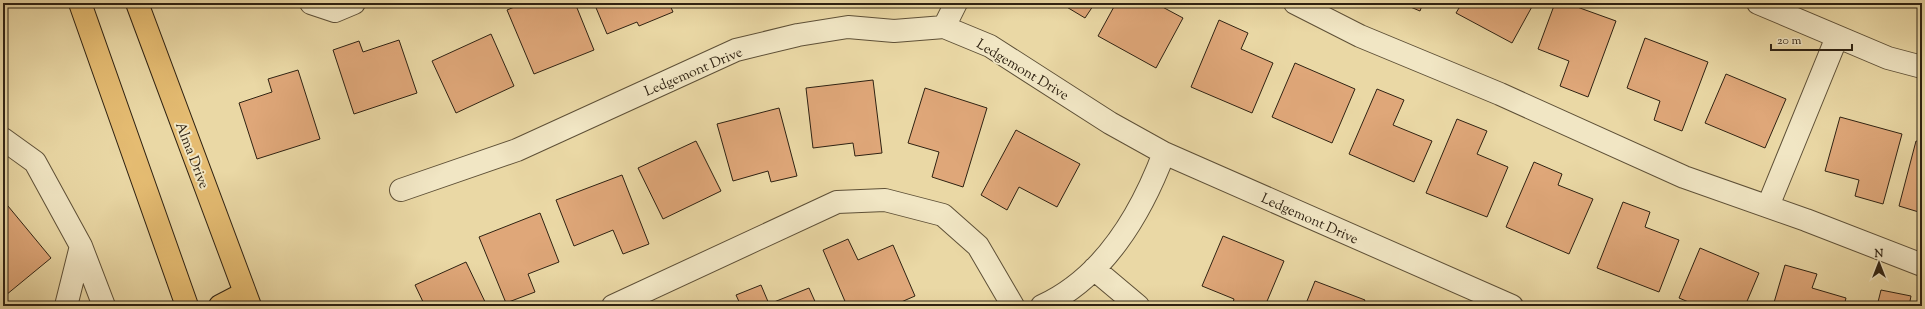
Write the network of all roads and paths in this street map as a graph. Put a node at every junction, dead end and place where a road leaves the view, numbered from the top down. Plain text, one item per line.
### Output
1 (80, 3) edge
2 (137, 3) edge
3 (311, 3) edge
4 (354, 3) edge
5 (956, 3) edge
6 (1295, 3) edge
7 (1758, 3) edge
8 (944, 27) junction
9 (1837, 37) junction
10 (1922, 67) edge
11 (3, 139) edge
12 (1164, 153) junction
13 (401, 190) dead end
14 (1768, 206) junction
15 (81, 246) junction
16 (1922, 264) edge
17 (1094, 269) junction
18 (248, 300) edge
19 (66, 306) edge
20 (104, 306) edge
21 (187, 306) edge
22 (220, 306) edge
23 (613, 306) edge
24 (1013, 306) edge
25 (1042, 306) edge
26 (1138, 306) edge
27 (1512, 306) edge

1 - 21 main road
2 - 18 main road, Alma Drive
3 - 4 street
5 - 8 street
6 - 14 street
7 - 9 street
8 - 12 street, Ledgemont Drive
8 - 13 street, Ledgemont Drive
9 - 10 street
9 - 14 street
11 - 15 street
12 - 17 street
12 - 27 street, Ledgemont Drive
14 - 16 street
15 - 19 street
15 - 20 street
17 - 25 street
17 - 26 street
18 - 22 main road
23 - 24 street

